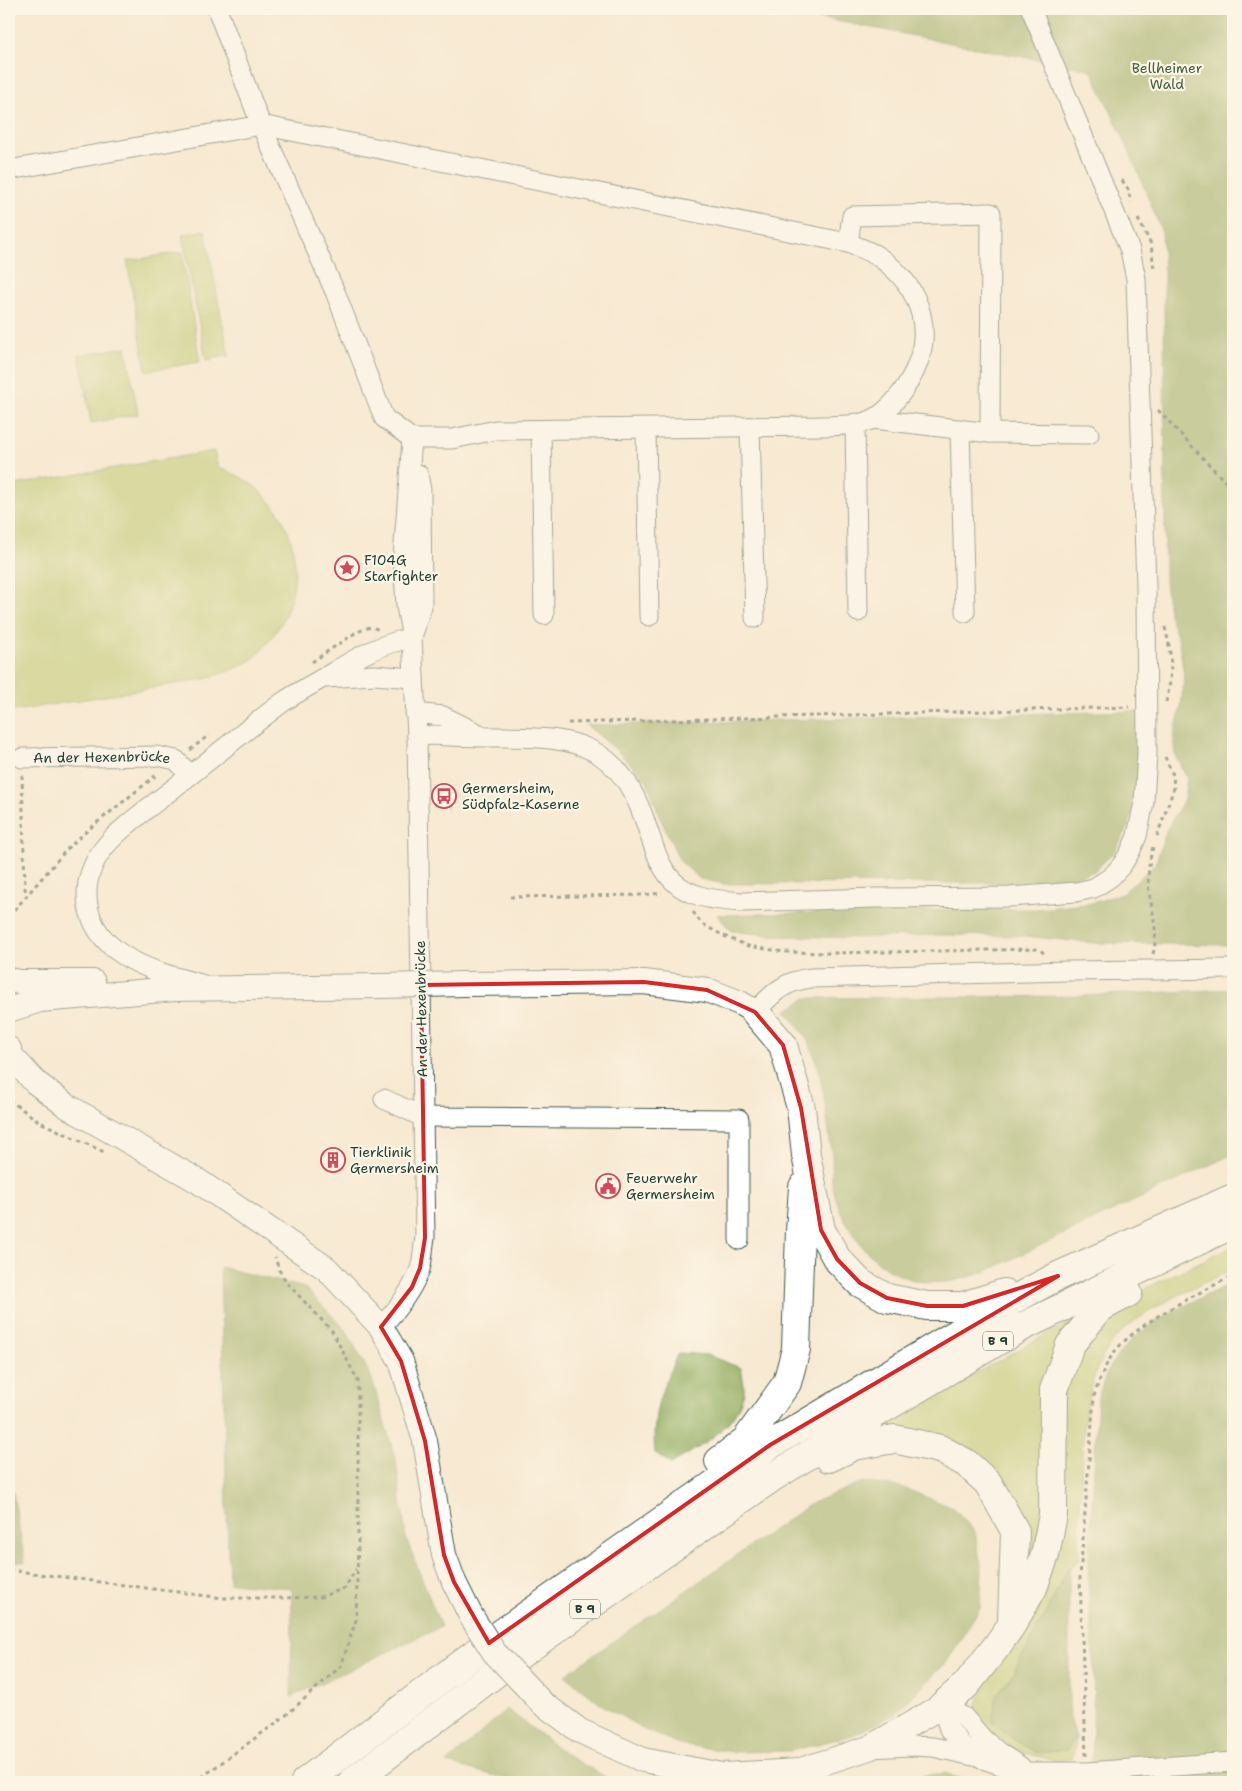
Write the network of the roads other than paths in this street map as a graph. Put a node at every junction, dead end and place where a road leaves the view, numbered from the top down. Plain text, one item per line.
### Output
1 (217, 9) edge
2 (1031, 9) edge
3 (261, 125) junction
4 (9, 170) edge
5 (848, 243) junction
6 (874, 418) junction
7 (854, 424) junction
8 (750, 427) junction
9 (646, 429) junction
10 (960, 429) junction
11 (541, 430) junction
12 (990, 433) junction
13 (1089, 434) dead end
14 (412, 439) junction
15 (858, 612) dead end
16 (964, 612) dead end
17 (544, 616) dead end
18 (648, 616) dead end
19 (755, 618) dead end
20 (412, 638) junction
21 (323, 678) junction
22 (414, 678) junction
23 (415, 713) junction
24 (417, 736) junction
25 (485, 737) junction
26 (22, 758) road end
27 (186, 779) junction
28 (1233, 969) edge
29 (9, 980) edge
30 (212, 988) junction
31 (175, 989) junction
32 (9, 1010) edge
33 (755, 1012) junction
34 (9, 1049) edge
35 (9, 1078) edge
36 (384, 1099) dead end
37 (423, 1117) junction
38 (806, 1155) junction
39 (158, 1158) junction
40 (1233, 1198) edge
41 (1233, 1224) edge
42 (1233, 1238) edge
43 (739, 1240) dead end
44 (1058, 1276) junction
45 (381, 1327) junction
46 (773, 1477) junction
47 (646, 1531) junction
48 (1011, 1626) junction
49 (942, 1706) junction
50 (869, 1748) junction
51 (983, 1760) junction
52 (1233, 1762) edge
53 (1030, 1772) junction
54 (305, 1782) edge
55 (352, 1782) edge

1 - 3 street
2 - 25 street
3 - 4 street
3 - 5 street
3 - 14 street
5 - 6 street
5 - 12 street
6 - 7 street
6 - 10 street
7 - 8 street
7 - 15 street
8 - 9 street
8 - 19 street
9 - 11 street
9 - 18 street
10 - 12 street
10 - 16 street
11 - 14 street
11 - 17 street
12 - 13 street
14 - 20 street
20 - 21 street
20 - 22 street, An der Hexenbrücke
21 - 22 street
21 - 27 street
22 - 23 street, An der Hexenbrücke
23 - 24 street, An der Hexenbrücke
23 - 25 street
24 - 25 street
24 - 37 street, An der Hexenbrücke
26 - 27 street, An der Hexenbrücke
27 - 30 street
28 - 33 street
29 - 31 main road, B 9
30 - 31 main road, B 9
30 - 33 main road, B 9, bridge
31 - 32 main road, B 9
33 - 38 highway, B 9
34 - 39 main road
35 - 39 main road
36 - 37 street
37 - 43 street
37 - 45 street, An der Hexenbrücke
38 - 44 highway, B 9
38 - 47 highway, B 9
39 - 45 main road
40 - 44 highway, B 9
41 - 46 highway, B 9
42 - 48 highway
44 - 47 highway, B 9
45 - 50 main road, bridge
46 - 48 highway, B 9
46 - 55 highway, B 9
47 - 54 highway, B 9
48 - 49 highway
49 - 50 main road
49 - 51 street
49 - 53 street
50 - 51 street
51 - 53 street
52 - 53 street

